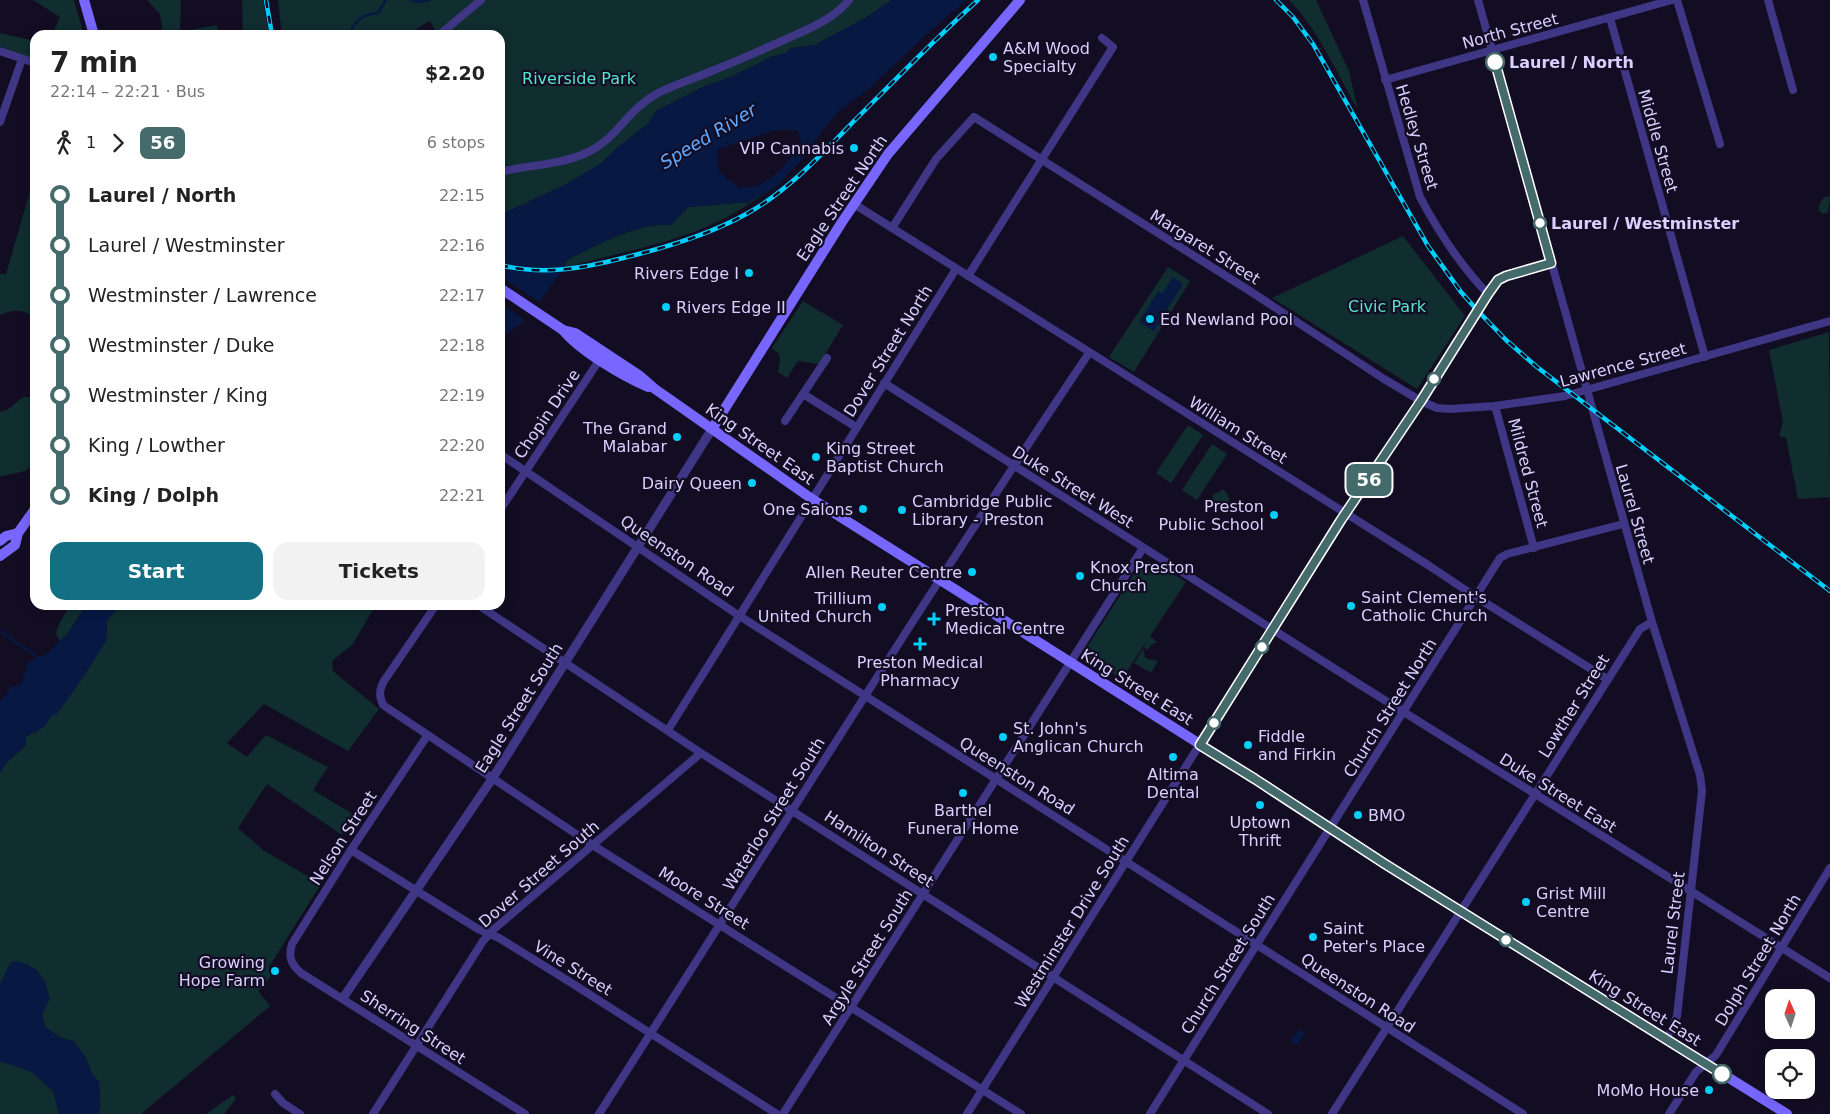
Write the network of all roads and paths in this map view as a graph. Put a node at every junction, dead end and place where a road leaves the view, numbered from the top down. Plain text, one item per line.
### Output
1 (84, 0) edge
2 (481, 0) edge
3 (849, 0) edge
4 (1020, 0) edge
5 (1363, 0) edge
6 (1478, 0) edge
7 (1672, 0) edge
8 (1677, 0) edge
9 (1768, 0) edge
10 (1610, 18) junction
11 (93, 30) edge
12 (444, 30) edge
13 (1102, 38) dead end
14 (1491, 50) junction
15 (0, 51) edge
16 (22, 59) junction
17 (30, 61) edge
18 (1385, 80) junction
19 (1793, 90) dead end
20 (0, 122) edge
21 (1720, 144) dead end
22 (1041, 161) junction
23 (505, 171) edge
24 (854, 204) junction
25 (892, 228) junction
26 (1551, 263) junction
27 (956, 268) junction
28 (968, 276) junction
29 (505, 291) edge
30 (1488, 294) junction
31 (1830, 321) edge
32 (563, 330) junction
33 (1089, 353) junction
34 (1705, 357) junction
35 (828, 358) dead end
36 (600, 359) junction
37 (884, 383) junction
38 (655, 389) junction
39 (1587, 391) junction
40 (803, 394) junction
41 (1421, 401) junction
42 (1495, 406) junction
43 (784, 421) dead end
44 (856, 428) junction
45 (712, 429) junction
46 (505, 458) edge
47 (1014, 466) junction
48 (525, 472) junction
49 (812, 499) junction
50 (505, 502) edge
51 (1346, 514) junction
52 (30, 516) edge
53 (1624, 524) junction
54 (18, 533) junction
55 (0, 541) edge
56 (638, 546) junction
57 (1143, 548) junction
58 (1534, 548) junction
59 (0, 556) edge
60 (940, 580) junction
61 (1476, 597) junction
62 (433, 610) edge
63 (486, 610) edge
64 (738, 615) junction
65 (1652, 622) junction
66 (1273, 630) junction
67 (566, 662) junction
68 (1070, 663) junction
69 (1607, 679) junction
70 (865, 696) junction
71 (1404, 712) junction
72 (668, 730) junction
73 (427, 736) junction
74 (1200, 745) junction
75 (701, 753) junction
76 (492, 779) junction
77 (996, 779) junction
78 (1536, 795) junction
79 (792, 810) junction
80 (1331, 828) junction
81 (594, 846) junction
82 (351, 850) junction
83 (1127, 862) junction
84 (1830, 868) edge
85 (416, 890) junction
86 (1691, 892) junction
87 (923, 894) junction
88 (1461, 912) junction
89 (721, 925) junction
90 (490, 934) junction
91 (1257, 945) junction
92 (1782, 948) junction
93 (290, 959) joint
94 (1052, 977) junction
95 (1830, 978) edge
96 (343, 998) junction
97 (852, 1008) junction
98 (1387, 1028) junction
99 (650, 1034) junction
100 (1666, 1039) junction
101 (416, 1046) junction
102 (1183, 1061) junction
103 (1706, 1063) junction
104 (983, 1090) junction
105 (275, 1094) dead end
106 (300, 1114) edge
107 (373, 1114) edge
108 (525, 1114) edge
109 (599, 1114) edge
110 (777, 1114) edge
111 (783, 1114) edge
112 (967, 1114) edge
113 (1021, 1114) edge
114 (1150, 1114) edge
115 (1268, 1114) edge
116 (1332, 1114) edge
117 (1523, 1114) edge
118 (1669, 1114) edge
119 (1787, 1114) edge

1 - 11 main road
2 - 12 street
3 - 23 street
4 - 24 main road, Eagle Street North
5 - 18 street, Hedley Street
6 - 14 street, Laurel Street
7 - 10 street, North Street
8 - 21 street
9 - 19 street
10 - 14 street, North Street
10 - 34 street, Middle Street
13 - 22 street
14 - 18 street, North Street
14 - 26 street, Laurel Street
15 - 16 street
16 - 17 street
16 - 20 street
18 - 30 street, Hedley Street
22 - 25 street, Margaret Street
22 - 28 street
22 - 41 street, Margaret Street
24 - 25 street, William Street
24 - 45 main road, Eagle Street North
25 - 27 street, William Street
26 - 30 street, Westminster Drive South
26 - 39 street, Laurel Street
27 - 28 street, William Street
27 - 37 street, Dover Street North
28 - 33 street, William Street
29 - 32 main road, King Street East
30 - 41 street, Westminster Drive South
31 - 34 street, Lawrence Street
32 - 36 main road, King Street East
32 - 38 main road, King Street East
33 - 47 street, Waterloo Street South
33 - 51 street, William Street
34 - 39 street, Lawrence Street
35 - 40 street
36 - 38 main road, King Street East
36 - 48 street, Chopin Drive
37 - 44 street, Dover Street North
37 - 47 street, Duke Street West
38 - 45 main road, King Street East
39 - 42 street, Lawrence Street
39 - 53 street, Laurel Street
40 - 43 street
40 - 44 street
41 - 42 street, Lawrence Street
41 - 51 street, Westminster Drive South
42 - 58 street, Mildred Street
44 - 49 street, Dover Street North
45 - 49 main road, King Street East
45 - 56 street, Eagle Street South
46 - 48 street, Queenston Road
47 - 57 street, Duke Street West
47 - 60 street, Waterloo Street South
48 - 50 street, Chopin Drive
48 - 56 street, Queenston Road
49 - 60 main road, King Street East
49 - 64 street
51 - 61 street, William Street
51 - 66 street, Westminster Drive South
52 - 54 main road
53 - 58 street, Church Street North
53 - 65 street, Laurel Street
54 - 55 main road
54 - 59 main road
56 - 64 street, Queenston Road
56 - 67 street, Eagle Street South
57 - 66 street, Duke Street West
57 - 68 street, Argyle Street South
58 - 61 street, Church Street North
60 - 68 main road, King Street East
60 - 70 street, Waterloo Street South
61 - 69 street, William Street
61 - 71 street, Church Street North
62 - 73 street, Moore Street
63 - 67 street, Hamilton Street
64 - 70 street, Queenston Road
64 - 72 street
65 - 69 street, Lowther Street
65 - 86 street, Laurel Street
66 - 71 street, Duke Street East
66 - 74 street, Westminster Drive South
67 - 72 street, Hamilton Street
67 - 76 street, Eagle Street South
68 - 74 main road, King Street East
68 - 77 street, Argyle Street South
69 - 78 street, Lowther Street
70 - 77 street, Queenston Road
70 - 79 street, Waterloo Street South
71 - 78 street, Duke Street East
71 - 80 street, Church Street North
72 - 75 street, Hamilton Street
73 - 76 street, Moore Street
73 - 82 street, Nelson Street
74 - 80 main road, King Street East
74 - 83 street, Westminster Drive South
75 - 79 street, Hamilton Street
75 - 81 street, Dover Street South
76 - 81 street, Moore Street
76 - 85 street, Eagle Street South
77 - 83 street, Queenston Road
77 - 87 street, Argyle Street South
78 - 86 street, Duke Street East
78 - 88 street, Lowther Street
79 - 87 street, Hamilton Street
79 - 89 street, Waterloo Street South
80 - 88 main road, King Street East
80 - 91 street, Church Street South
81 - 89 street, Moore Street
81 - 90 street, Dover Street South
82 - 85 street, Vine Street
82 - 93 street, Nelson Street
83 - 91 street, Queenston Road
83 - 94 street, Westminster Drive South
84 - 92 street, Dolph Street North
85 - 90 street, Vine Street
85 - 96 street, Eagle Street South
86 - 92 street, Duke Street East
86 - 100 street, Laurel Street
87 - 94 street, Hamilton Street
87 - 97 street, Argyle Street South
88 - 98 street, Lowther Street
88 - 100 main road, King Street East
89 - 97 street, Moore Street
89 - 99 street, Waterloo Street South
90 - 99 street, Vine Street
90 - 101 street, Dover Street South
91 - 98 street, Queenston Road
91 - 102 street, Church Street South
92 - 95 street, Duke Street East
92 - 103 street, Dolph Street North
93 - 96 street, Sherring Street
94 - 102 street, Hamilton Street
94 - 104 street, Westminster Drive South
96 - 101 street, Sherring Street
97 - 104 street, Moore Street
97 - 111 street, Argyle Street South
98 - 116 street, Lowther Street
98 - 117 street, Queenston Road
99 - 109 street, Waterloo Street South
99 - 110 street, Vine Street
100 - 103 main road, King Street East
101 - 107 street, Dover Street South
101 - 108 street, Sherring Street
102 - 114 street, Church Street South
102 - 115 street, Hamilton Street
103 - 118 street, Dolph Street North
103 - 119 main road, King Street East
104 - 112 street, Westminster Drive South
104 - 113 street, Moore Street
105 - 106 street

